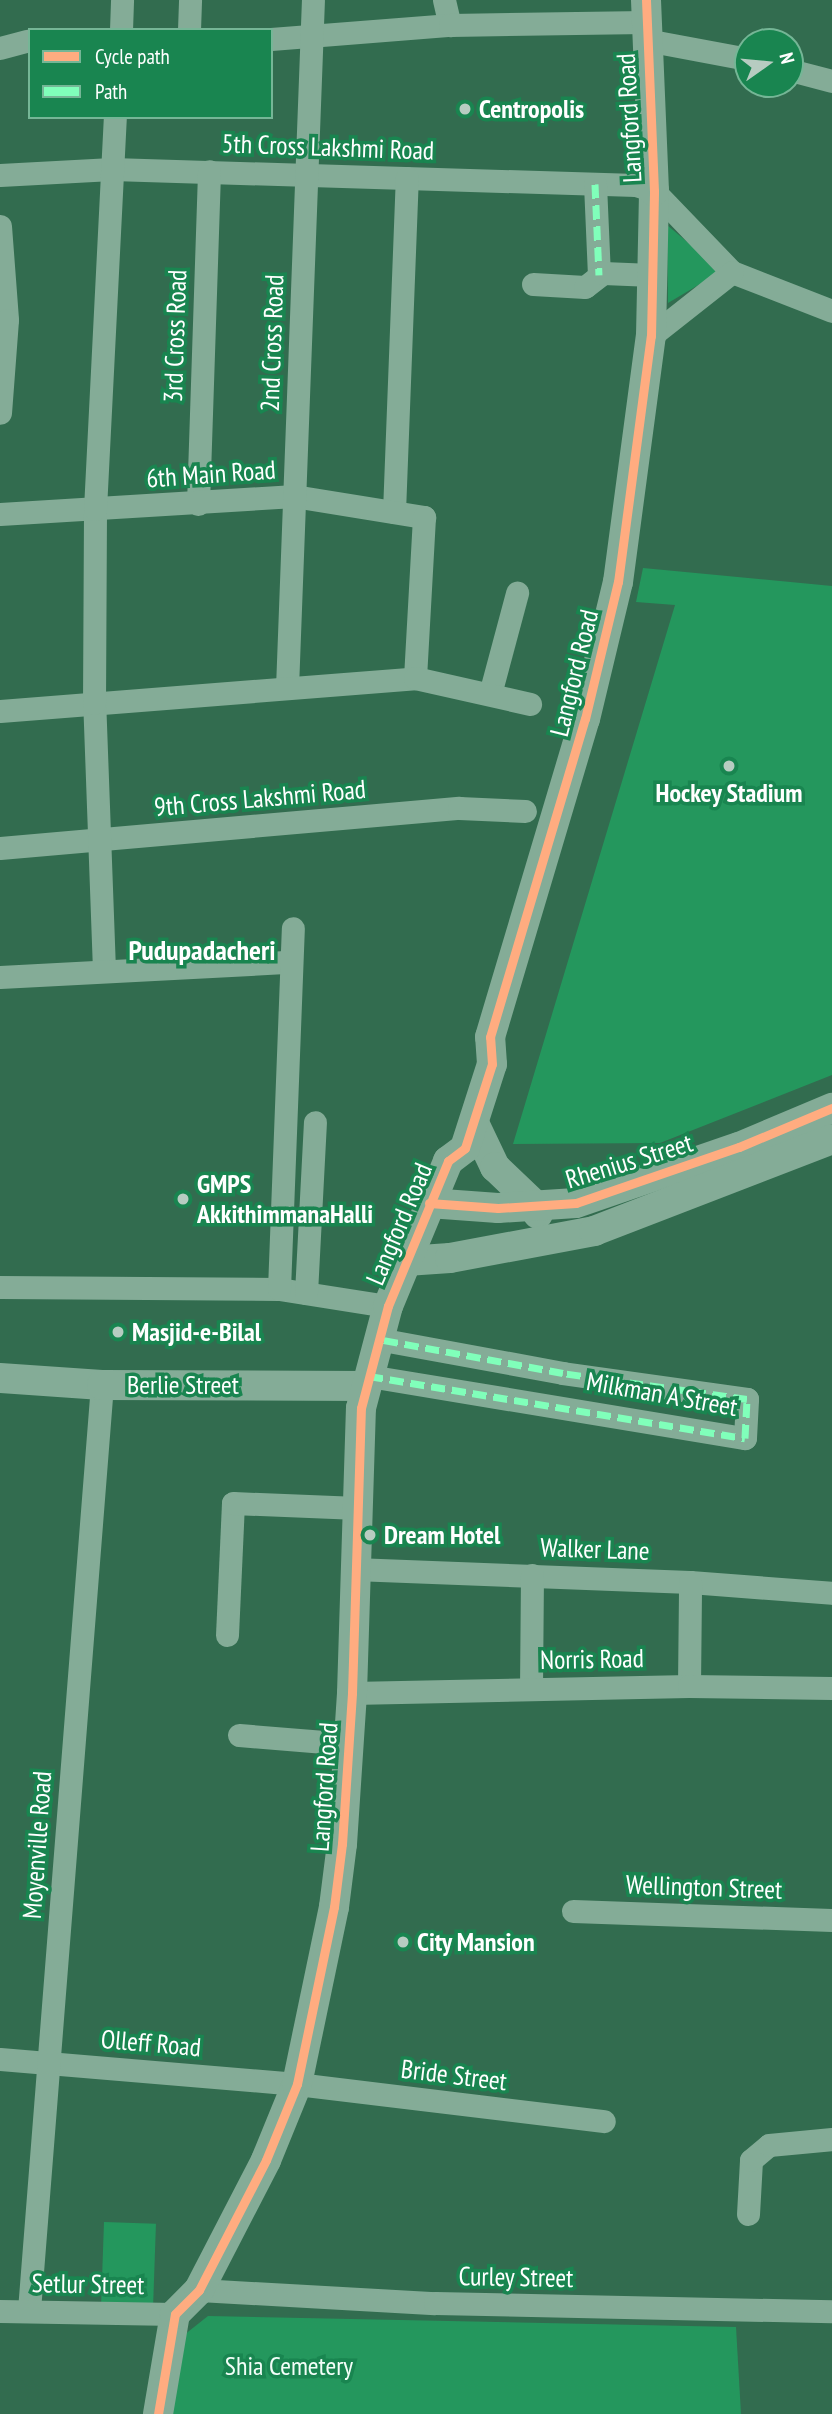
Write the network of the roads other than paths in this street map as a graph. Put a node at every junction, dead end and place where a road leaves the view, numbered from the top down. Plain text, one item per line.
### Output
1 (122, 0) edge
2 (190, 0) edge
3 (313, 0) edge
4 (444, 0) edge
5 (646, 21) edge
6 (450, 25) junction
7 (121, 28) edge
8 (189, 28) edge
9 (273, 39) edge
10 (311, 39) junction
11 (27, 41) dead end
12 (0, 48) edge
13 (734, 54) edge
14 (804, 74) edge
15 (832, 81) edge
16 (115, 119) edge
17 (111, 169) junction
18 (209, 171) junction
19 (0, 175) edge
20 (306, 175) junction
21 (407, 178) junction
22 (595, 184) junction
23 (654, 191) junction
24 (0, 226) edge
25 (732, 272) junction
26 (599, 275) junction
27 (652, 275) junction
28 (533, 284) dead end
29 (832, 311) edge
30 (651, 336) junction
31 (0, 414) edge
32 (294, 496) junction
33 (198, 504) junction
34 (95, 509) junction
35 (394, 512) junction
36 (0, 514) edge
37 (517, 593) dead end
38 (415, 678) junction
39 (287, 688) junction
40 (490, 694) junction
41 (94, 703) junction
42 (530, 704) dead end
43 (0, 711) edge
44 (525, 810) dead end
45 (102, 840) junction
46 (0, 848) edge
47 (293, 929) dead end
48 (290, 962) junction
49 (104, 970) junction
50 (0, 977) edge
51 (487, 1049) junction
52 (832, 1108) edge
53 (315, 1122) dead end
54 (474, 1123) junction
55 (832, 1139) edge
56 (448, 1161) junction
57 (429, 1203) junction
58 (537, 1207) junction
59 (541, 1241) junction
60 (406, 1261) junction
61 (0, 1287) edge
62 (279, 1289) junction
63 (306, 1293) junction
64 (388, 1306) junction
65 (377, 1339) junction
66 (0, 1378) edge
67 (367, 1381) junction
68 (102, 1384) junction
69 (358, 1508) junction
70 (354, 1569) junction
71 (531, 1575) junction
72 (690, 1581) junction
73 (832, 1593) edge
74 (228, 1635) dead end
75 (689, 1686) junction
76 (531, 1688) junction
77 (832, 1688) edge
78 (352, 1693) junction
79 (239, 1735) dead end
80 (349, 1744) junction
81 (573, 1911) dead end
82 (832, 1920) edge
83 (0, 2059) edge
84 (48, 2062) junction
85 (297, 2084) junction
86 (604, 2121) dead end
87 (832, 2139) edge
88 (748, 2214) dead end
89 (199, 2290) junction
90 (29, 2310) junction
91 (0, 2311) edge
92 (832, 2311) edge
93 (175, 2314) junction
94 (159, 2414) edge

1 - 7 street
2 - 8 street
3 - 10 street, 2nd Cross Road
4 - 6 street
5 - 6 street
5 - 13 street
5 - 23 street, Langford Road
6 - 10 street
9 - 10 street
10 - 20 street, 2nd Cross Road
11 - 12 street
14 - 15 street
16 - 17 street
17 - 18 street, 5th Cross Lakshmi Road
17 - 19 street, 5th Cross Lakshmi Road
17 - 34 street
18 - 20 street, 5th Cross Lakshmi Road
18 - 33 street, 3rd Cross Road
20 - 21 street, 5th Cross Lakshmi Road
20 - 32 street, 2nd Cross Road
21 - 22 street, 5th Cross Lakshmi Road
21 - 35 street
22 - 23 street, 5th Cross Lakshmi Road
22 - 26 street
23 - 25 street
23 - 27 street, Langford Road
24 - 31 street
25 - 29 street
25 - 30 street
26 - 27 street
26 - 28 street
27 - 30 street, Langford Road
30 - 51 street, Langford Road
32 - 33 street, 6th Main Road
32 - 35 street, 6th Main Road
32 - 39 street, 2nd Cross Road
33 - 34 street, 6th Main Road
34 - 36 street, 6th Main Road
34 - 41 street
35 - 38 street, 6th Main Road
37 - 40 street
38 - 39 street
38 - 40 street
39 - 41 street
40 - 42 street
41 - 43 street
41 - 45 street
44 - 45 street, 9th Cross Lakshmi Road
45 - 46 street, 9th Cross Lakshmi Road
45 - 49 street
47 - 48 street
48 - 49 street
48 - 62 street
49 - 50 street
51 - 54 street, Langford Road
51 - 56 street
52 - 58 street, Rhenius Street
53 - 63 street
54 - 56 street, Langford Road
54 - 58 street
55 - 59 street, Rhenius Street
56 - 57 street, Langford Road
57 - 58 street, Rhenius Street
57 - 60 street, Langford Road
58 - 59 street
59 - 60 street, Rhenius Street
60 - 64 street, Langford Road
61 - 62 street
62 - 63 street
63 - 64 street
64 - 65 street, Langford Road
65 - 67 street, Langford Road
65 - 67 street, Milkman A Street
66 - 68 street, Berlie Street
67 - 68 street, Berlie Street
67 - 69 street, Langford Road
68 - 84 street, Moyenville Road
69 - 70 street, Langford Road
69 - 74 street
70 - 71 street, Walker Lane
70 - 78 street, Langford Road
71 - 72 street, Walker Lane
71 - 76 street
72 - 73 street, Walker Lane
72 - 75 street
75 - 76 street, Norris Road
75 - 77 street, Norris Road
76 - 78 street, Norris Road
78 - 80 street, Langford Road
79 - 80 street
80 - 85 street, Langford Road
81 - 82 street, Wellington Street
83 - 84 street, Olleff Road
84 - 85 street, Olleff Road
84 - 90 street, Moyenville Road
85 - 86 street, Bride Street
85 - 89 street, Langford Road
87 - 88 street
89 - 92 street, Curley Street
89 - 93 street, Langford Road
90 - 91 street, Setlur Street
90 - 93 street, Setlur Street
93 - 94 street

